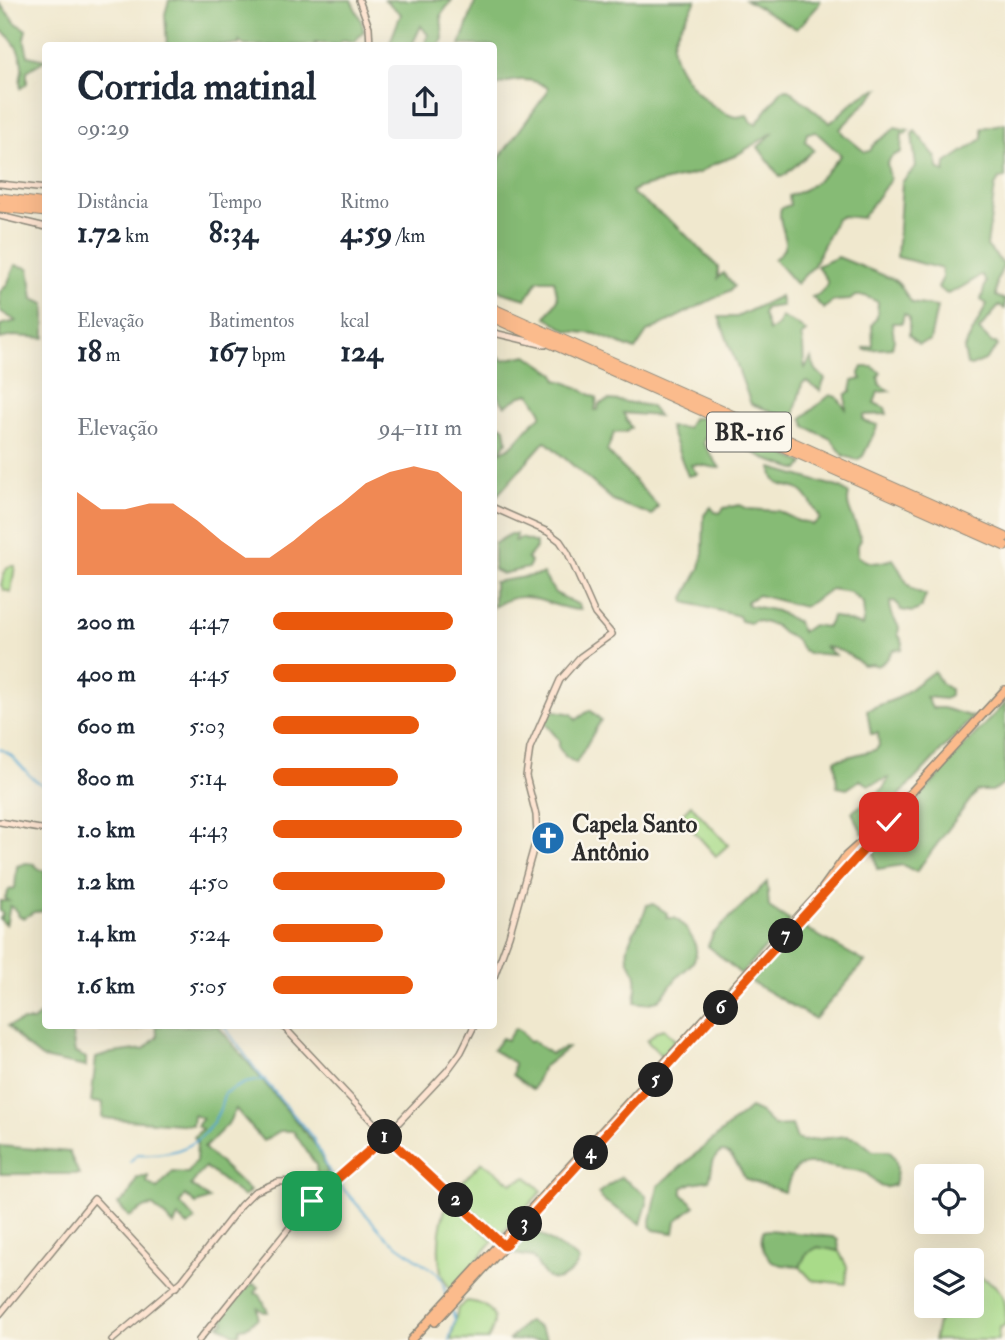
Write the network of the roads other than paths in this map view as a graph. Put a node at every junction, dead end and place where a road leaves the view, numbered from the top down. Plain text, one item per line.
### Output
1 (359, 0) edge
2 (370, 42) edge
3 (0, 184) edge
4 (42, 189) edge
5 (42, 204) edge
6 (0, 205) edge
7 (42, 212) edge
8 (42, 225) edge
9 (497, 310) edge
10 (497, 319) edge
11 (497, 334) edge
12 (565, 350) junction
13 (497, 509) edge
14 (1005, 537) edge
15 (1005, 546) edge
16 (1005, 690) edge
17 (1005, 696) edge
18 (0, 822) edge
19 (42, 829) edge
20 (860, 849) junction
21 (497, 969) edge
22 (287, 1029) edge
23 (472, 1029) edge
24 (386, 1136) junction
25 (336, 1178) junction
26 (320, 1181) junction
27 (326, 1187) junction
28 (503, 1245) junction
29 (176, 1287) junction
30 (446, 1306) junction
31 (0, 1314) edge
32 (112, 1340) edge
33 (199, 1340) edge
34 (411, 1340) edge
35 (417, 1340) edge

1 - 2 street
3 - 4 street
5 - 6 highway
6 - 7 highway
6 - 8 street
9 - 14 highway, BR-116
10 - 12 highway, BR-116
11 - 12 street
12 - 15 highway, BR-116
13 - 21 street
16 - 20 main road
17 - 20 main road
18 - 19 street
20 - 28 main road
22 - 24 street
23 - 24 street
24 - 25 street
24 - 28 street
25 - 26 street
25 - 27 street
26 - 27 street
26 - 29 street
27 - 33 street
28 - 30 main road
29 - 31 street
29 - 32 street
30 - 34 main road
30 - 35 main road

